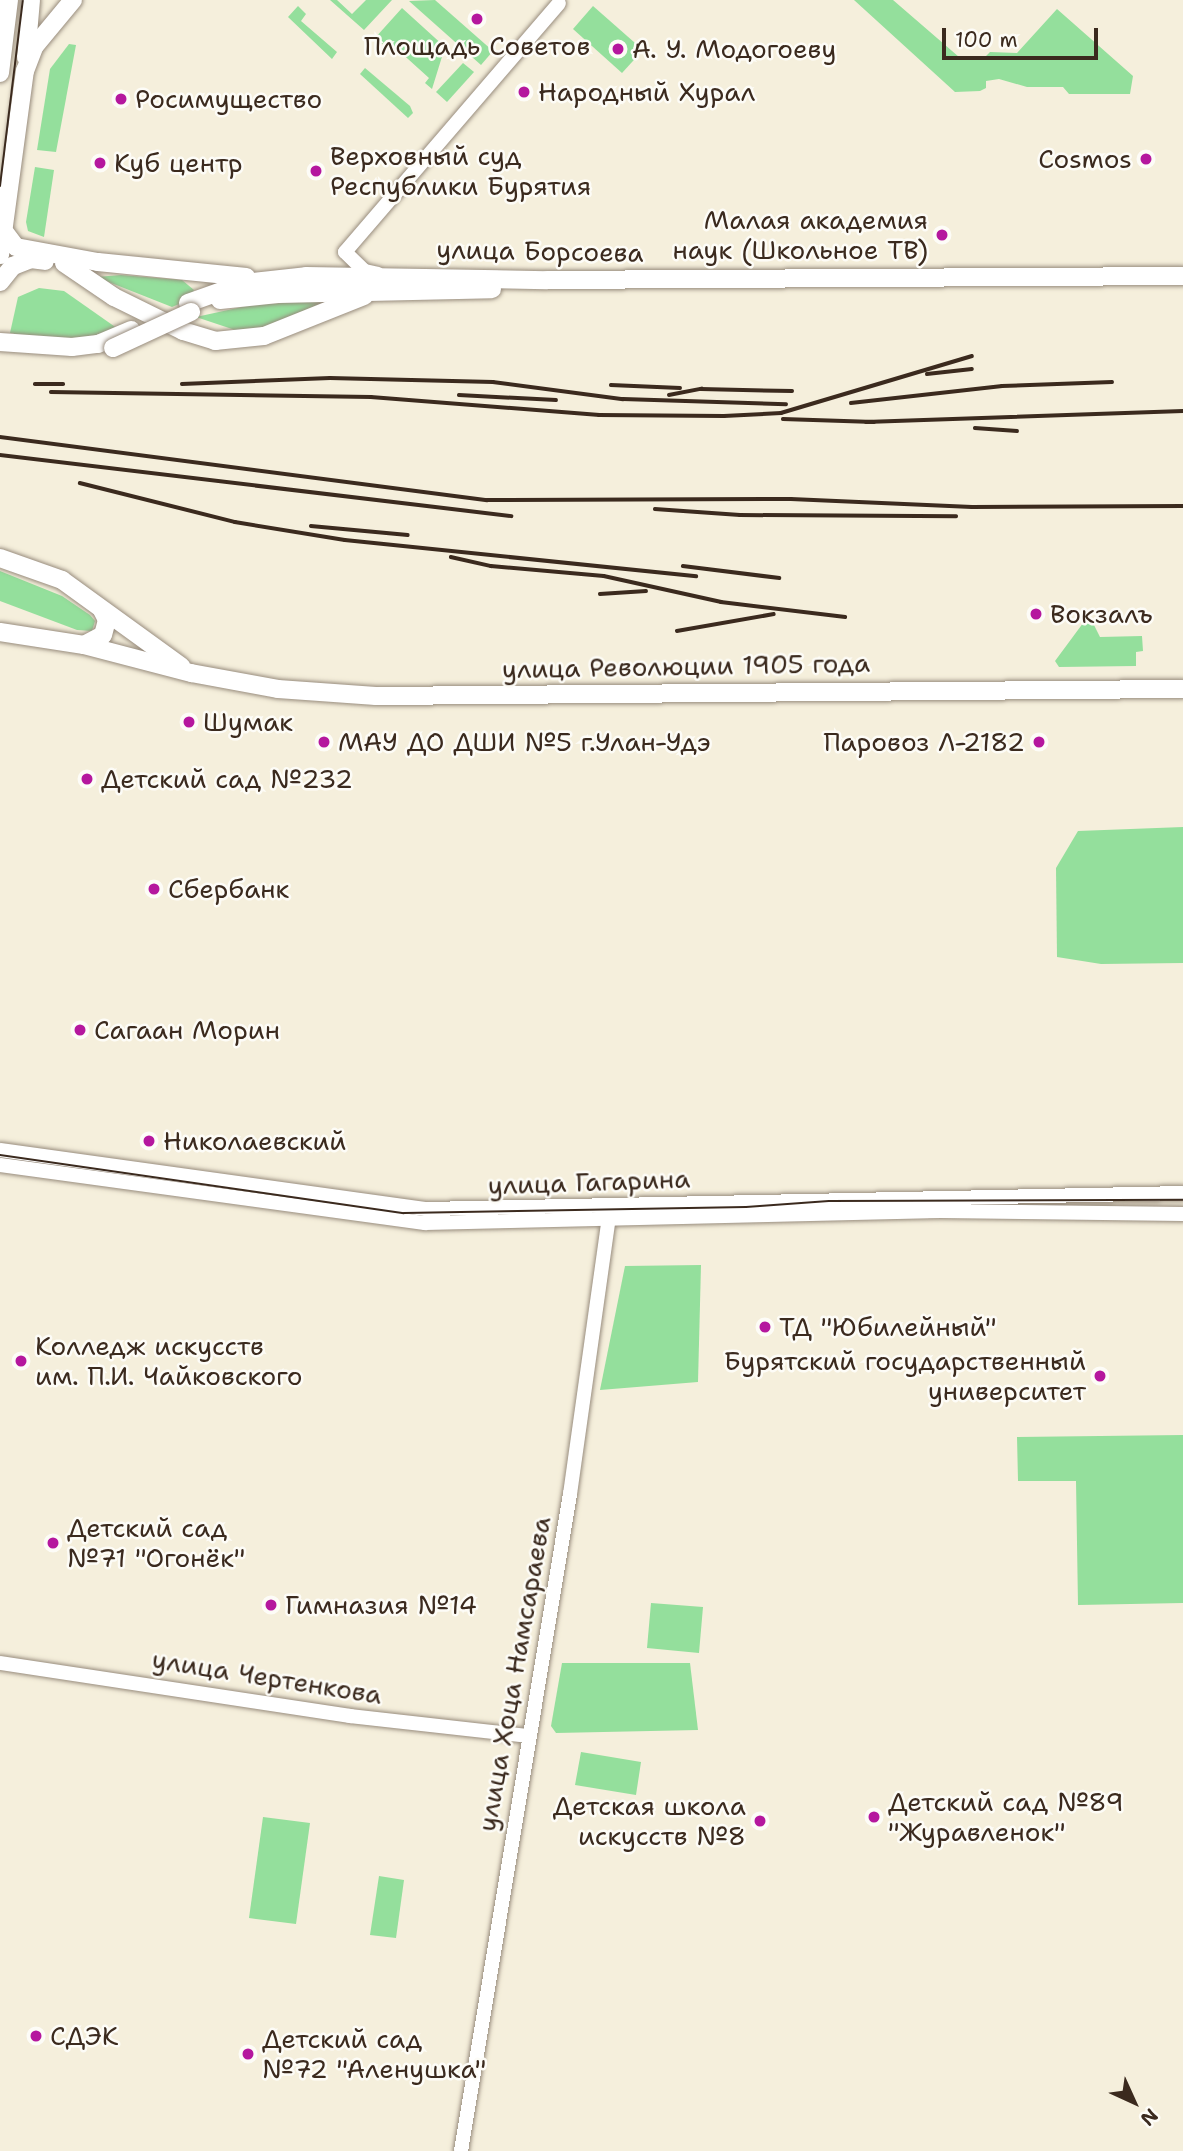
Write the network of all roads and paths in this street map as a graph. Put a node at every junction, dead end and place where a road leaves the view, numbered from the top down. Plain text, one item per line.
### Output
1 (9, 0) edge
2 (73, 0) edge
3 (36, 2) edge
4 (559, 3) dead end
5 (4, 39) junction
6 (25, 71) junction
7 (0, 73) edge
8 (3, 230) junction
9 (345, 252) junction
10 (0, 255) edge
11 (70, 264) junction
12 (385, 276) junction
13 (1183, 276) edge
14 (342, 277) junction
15 (274, 278) junction
16 (0, 282) edge
17 (1183, 288) edge
18 (367, 295) junction
19 (191, 305) junction
20 (7, 348) edge
21 (0, 558) edge
22 (102, 610) junction
23 (0, 632) edge
24 (84, 645) junction
25 (191, 673) junction
26 (1183, 689) edge
27 (0, 1150) edge
28 (0, 1165) edge
29 (1183, 1194) edge
30 (610, 1212) junction
31 (1183, 1214) edge
32 (0, 1663) edge
33 (527, 1736) junction
34 (461, 2151) edge

1 - 5 main road
2 - 6 main road
3 - 5 main road
3 - 6 main road
4 - 9 street
5 - 7 main road
6 - 8 main road
8 - 10 main road
8 - 15 main road
9 - 12 street
9 - 14 street
11 - 16 main road, улица Борсоева
11 - 18 main road, улица Борсоева
11 - 19 main road
12 - 13 main road, улица Борсоева
12 - 14 main road, улица Борсоева
14 - 15 main road, улица Борсоева
15 - 19 main road, улица Борсоева
17 - 18 main road, улица Борсоева
18 - 19 main road, улица Борсоева
19 - 20 main road, улица Борсоева
19 - 20 main road, bridge
21 - 22 main road, улица Революции 1905 года
22 - 24 main road
22 - 25 main road, улица Революции 1905 года
23 - 24 main road, улица Революции 1905 года
24 - 25 main road, улица Революции 1905 года
25 - 26 main road, улица Революции 1905 года
27 - 30 street, улица Гагарина
28 - 30 street, улица Гагарина
29 - 30 street, улица Гагарина
30 - 31 street, улица Гагарина
30 - 33 street, улица Хоца Намсараева
32 - 33 street, улица Чертенкова
33 - 34 street, улица Хоца Намсараева

